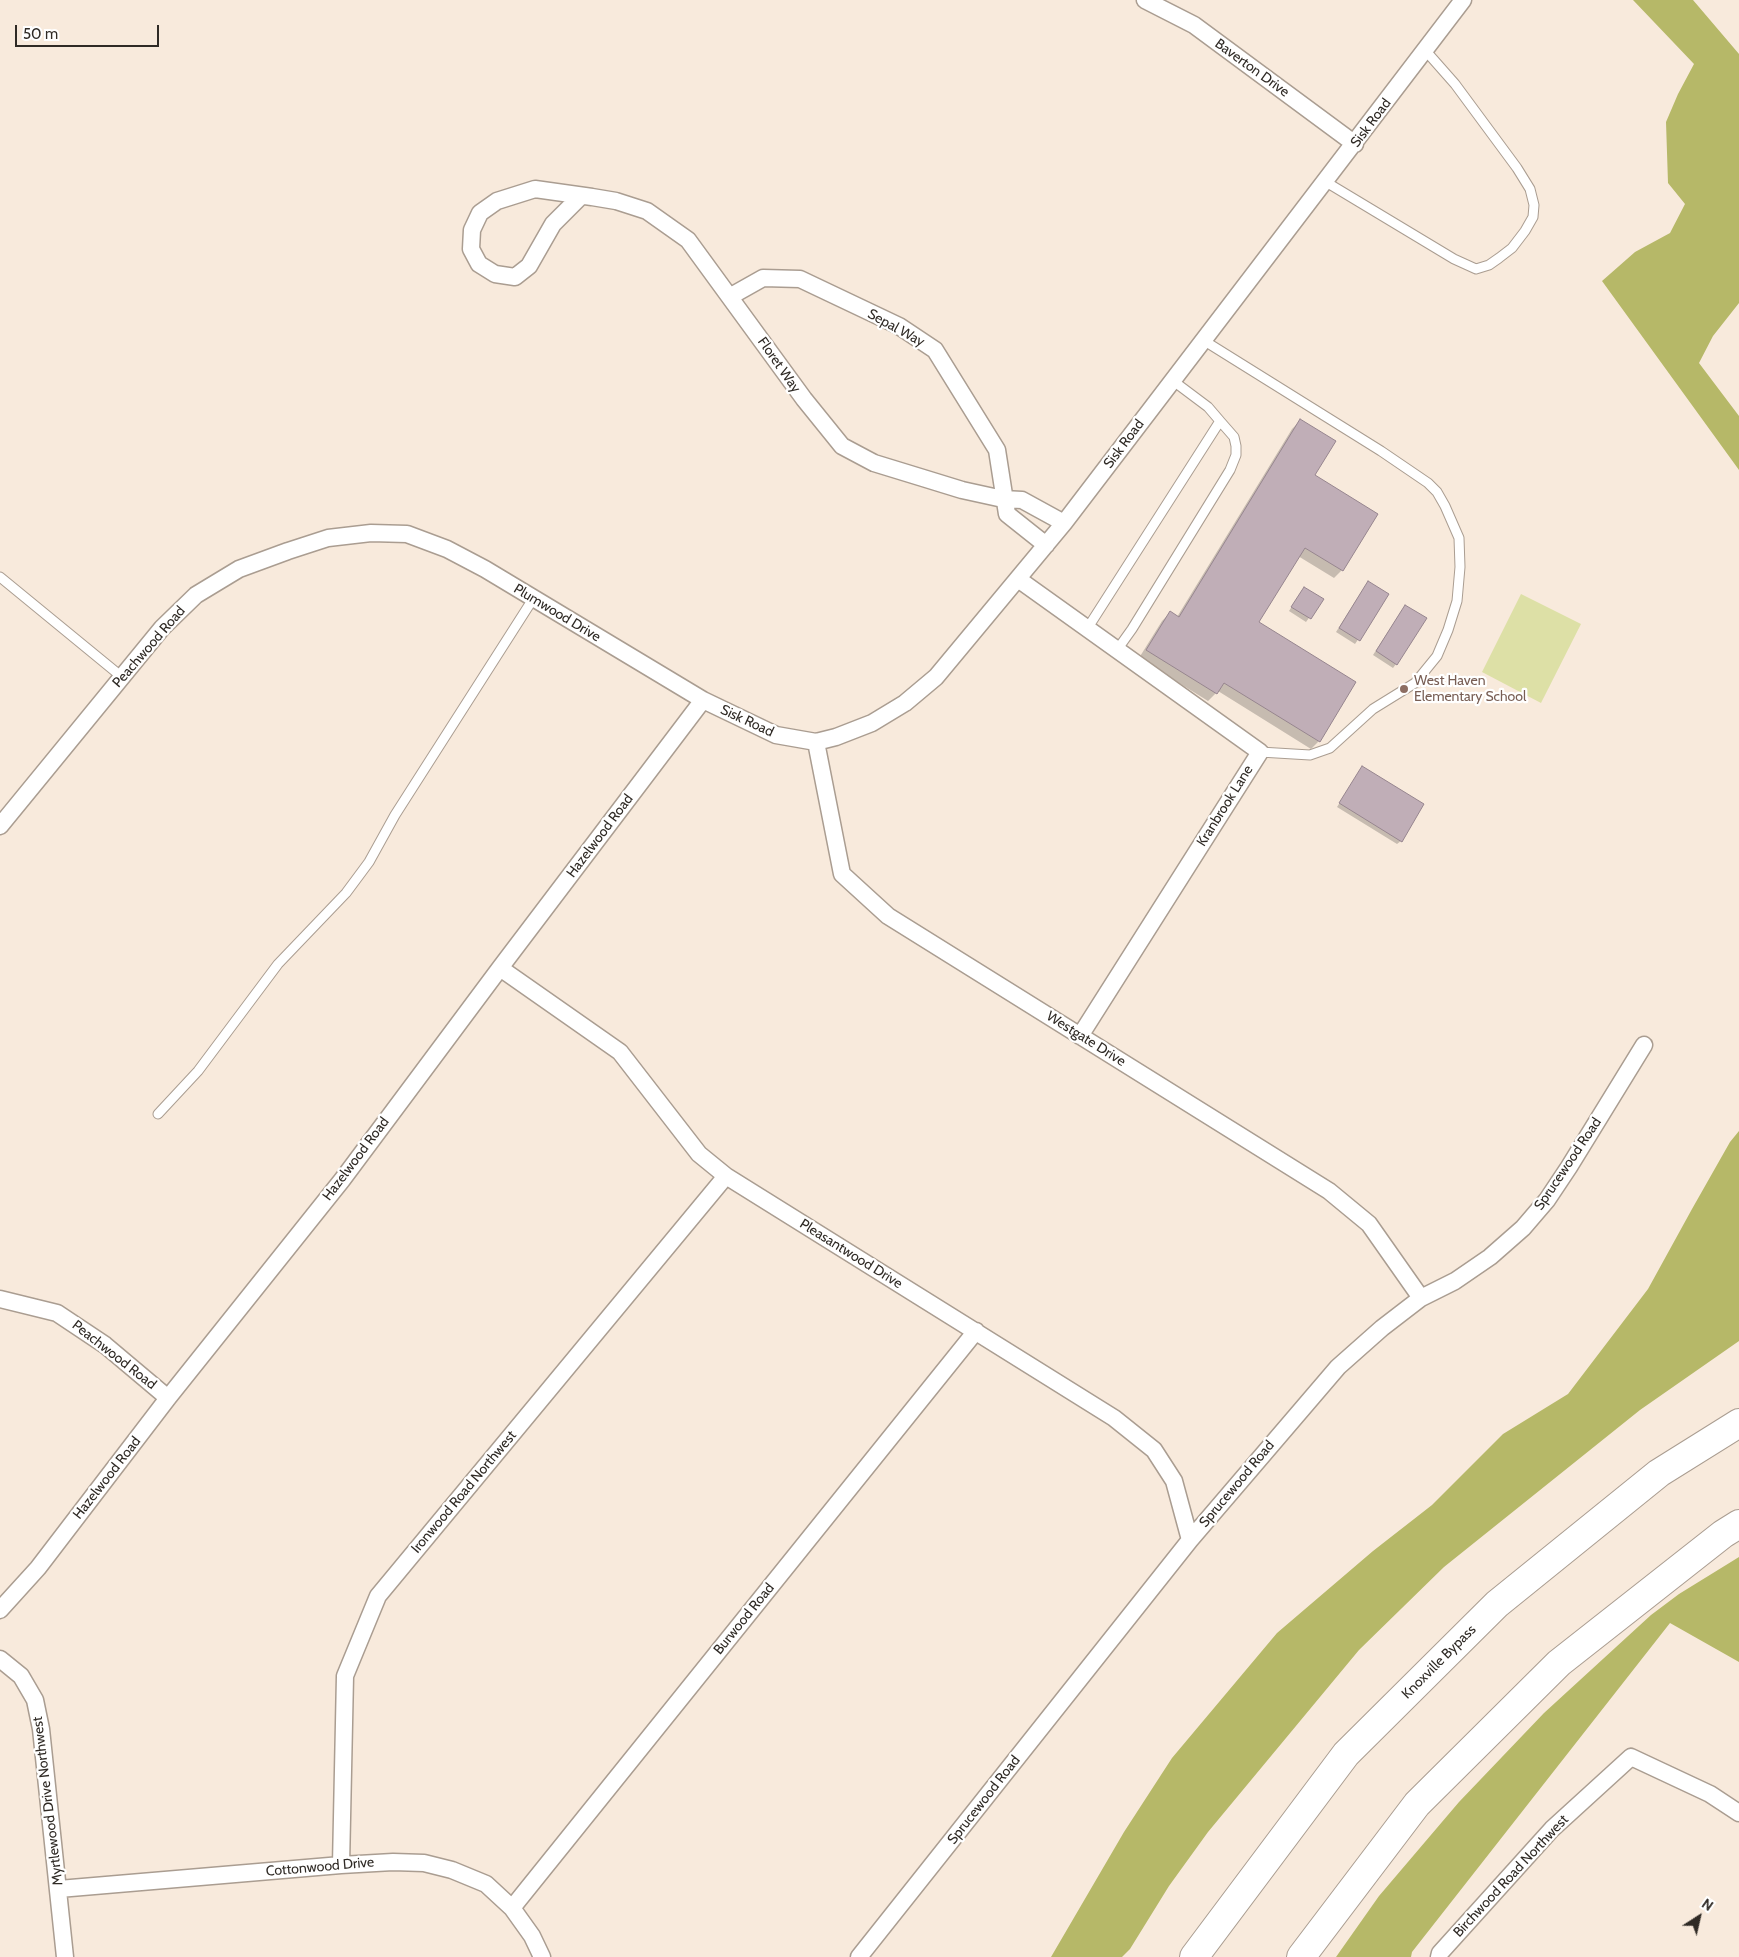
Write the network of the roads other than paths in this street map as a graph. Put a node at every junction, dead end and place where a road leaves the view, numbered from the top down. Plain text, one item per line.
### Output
1 (1145, 0) edge
2 (1464, 0) edge
3 (1425, 50) junction
4 (1356, 144) junction
5 (1326, 182) junction
6 (581, 196) junction
7 (731, 296) junction
8 (1203, 340) junction
9 (1172, 380) junction
10 (1220, 421) junction
11 (1003, 499) junction
12 (1064, 523) junction
13 (407, 534) joint
14 (1046, 546) junction
15 (0, 577) edge
16 (1018, 579) junction
17 (533, 599) junction
18 (1087, 629) junction
19 (1117, 650) junction
20 (122, 677) junction
21 (703, 700) junction
22 (816, 742) junction
23 (1260, 752) junction
24 (0, 826) edge
25 (500, 968) junction
26 (1080, 1036) junction
27 (1644, 1045) dead end
28 (158, 1114) dead end
29 (726, 1176) junction
30 (1421, 1298) junction
31 (0, 1299) edge
32 (976, 1331) junction
33 (168, 1398) junction
34 (1739, 1423) edge
35 (1739, 1524) edge
36 (1190, 1540) junction
37 (0, 1610) edge
38 (0, 1659) edge
39 (1739, 1813) edge
40 (341, 1865) junction
41 (59, 1889) junction
42 (512, 1908) junction
43 (65, 1957) edge
44 (542, 1957) edge
45 (859, 1957) edge
46 (1194, 1957) edge
47 (1301, 1957) edge
48 (1439, 1957) edge

1 - 4 street, Baverton Drive
2 - 3 street, Sisk Road
3 - 4 street, Sisk Road
3 - 5 lane
4 - 5 street, Sisk Road
5 - 8 street, Sisk Road
6 - 6 street, Floret Way
6 - 7 street, Floret Way
7 - 11 street, Floret Way
7 - 11 street, Sepal Way
8 - 9 street, Sisk Road
8 - 23 lane
9 - 10 lane
9 - 12 street, Sisk Road
10 - 18 lane
10 - 19 lane
11 - 12 street, Floret Way
11 - 14 street
12 - 14 street, Sisk Road
13 - 17 street, Plumwood Drive
13 - 20 street, Peachwood Road
14 - 16 street, Sisk Road
15 - 20 lane
16 - 18 street, Kranbrook Lane
16 - 22 street, Sisk Road
17 - 21 street, Plumwood Drive
17 - 28 lane
18 - 19 street, Kranbrook Lane
19 - 23 street, Kranbrook Lane
20 - 24 street, Peachwood Road
21 - 22 street, Sisk Road
21 - 25 street, Hazelwood Road
22 - 26 street, Westgate Drive
23 - 26 street, Kranbrook Lane
25 - 29 street, Pleasantwood Drive
25 - 33 street, Hazelwood Road
26 - 30 street, Westgate Drive
27 - 30 street, Sprucewood Road
29 - 32 street, Pleasantwood Drive
29 - 40 street, Ironwood Road Northwest
30 - 36 street, Sprucewood Road
31 - 33 street, Peachwood Road
32 - 36 street, Pleasantwood Drive
32 - 42 street, Burwood Road
33 - 37 street, Hazelwood Road
34 - 46 highway, Knoxville Bypass
35 - 47 highway
36 - 45 street, Sprucewood Road
38 - 41 street, Myrtlewood Drive Northwest
39 - 48 street, Birchwood Road Northwest
40 - 41 street, Cottonwood Drive
40 - 42 street, Cottonwood Drive
41 - 43 street, Myrtlewood Drive Northwest
42 - 44 street, Cottonwood Drive

